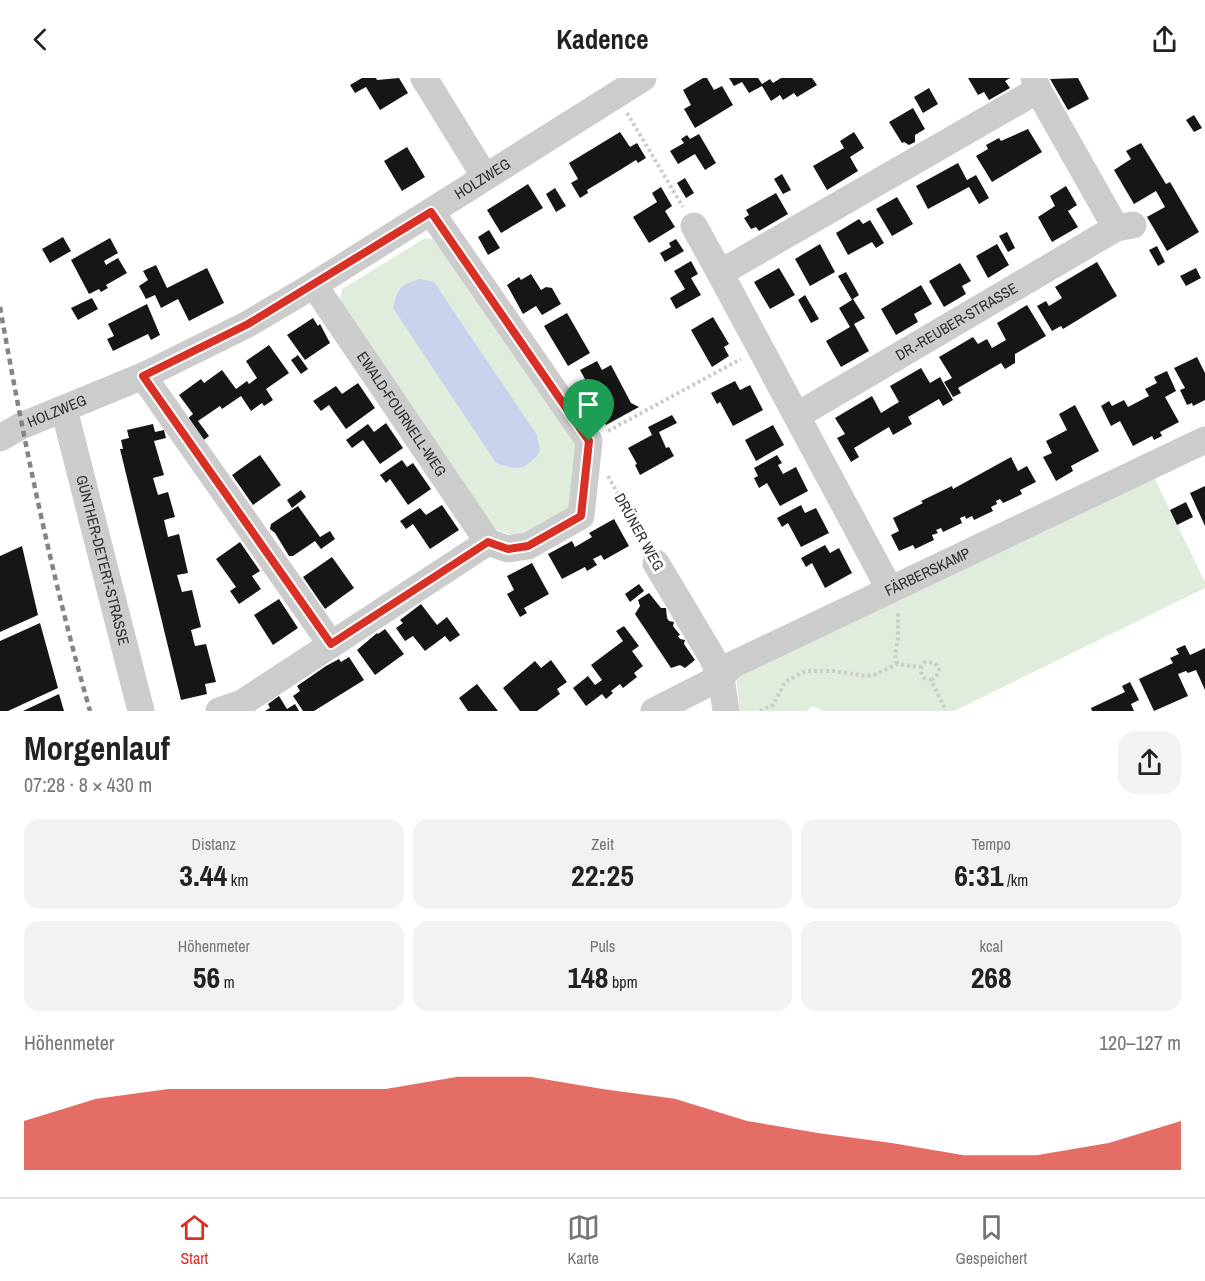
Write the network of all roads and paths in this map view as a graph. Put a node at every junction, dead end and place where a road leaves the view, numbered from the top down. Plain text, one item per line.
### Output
1 (424, 78) edge
2 (643, 78) edge
3 (1036, 84) edge
4 (617, 94) junction
5 (485, 177) junction
6 (431, 212) junction
7 (694, 226) joint
8 (720, 273) junction
9 (314, 285) junction
10 (760, 348) junction
11 (143, 376) junction
12 (64, 409) junction
13 (798, 415) junction
14 (0, 438) edge
15 (1205, 440) edge
16 (589, 441) junction
17 (606, 472) dead end
18 (488, 542) junction
19 (656, 563) joint
20 (890, 590) junction
21 (331, 644) junction
22 (897, 664) junction
23 (921, 667) junction
24 (721, 677) junction
25 (931, 680) junction
26 (141, 711) edge
27 (219, 711) edge
28 (654, 711) edge
29 (726, 711) edge
30 (760, 711) edge
31 (945, 711) edge

1 - 5 street
2 - 4 street, HOLZWEG
3 - 8 street, DR.-REUBER-STRASSE
3 - 13 street, DR.-REUBER-STRASSE
4 - 5 street, HOLZWEG
4 - 7 path
5 - 6 street, HOLZWEG
6 - 9 street, HOLZWEG
6 - 16 street
7 - 8 street
8 - 10 street
9 - 11 street, HOLZWEG
9 - 18 street, EWALD-FOURNELL-WEG
10 - 13 street
10 - 16 path
11 - 12 street, HOLZWEG
11 - 21 street
12 - 14 street, HOLZWEG
12 - 26 street, GÜNTHER-DETERT-STRASSE
13 - 20 street
15 - 20 street, FÄRBERSKAMP
16 - 18 street
17 - 19 path, DRÜNER WEG
18 - 21 street
19 - 24 street, DRÜNER WEG
20 - 22 path
20 - 24 street, FÄRBERSKAMP
21 - 27 street
22 - 23 path
22 - 30 path
23 - 25 path
23 - 25 path
24 - 28 street, FÄRBERSKAMP
24 - 29 street, DRÜNER WEG
25 - 31 path

